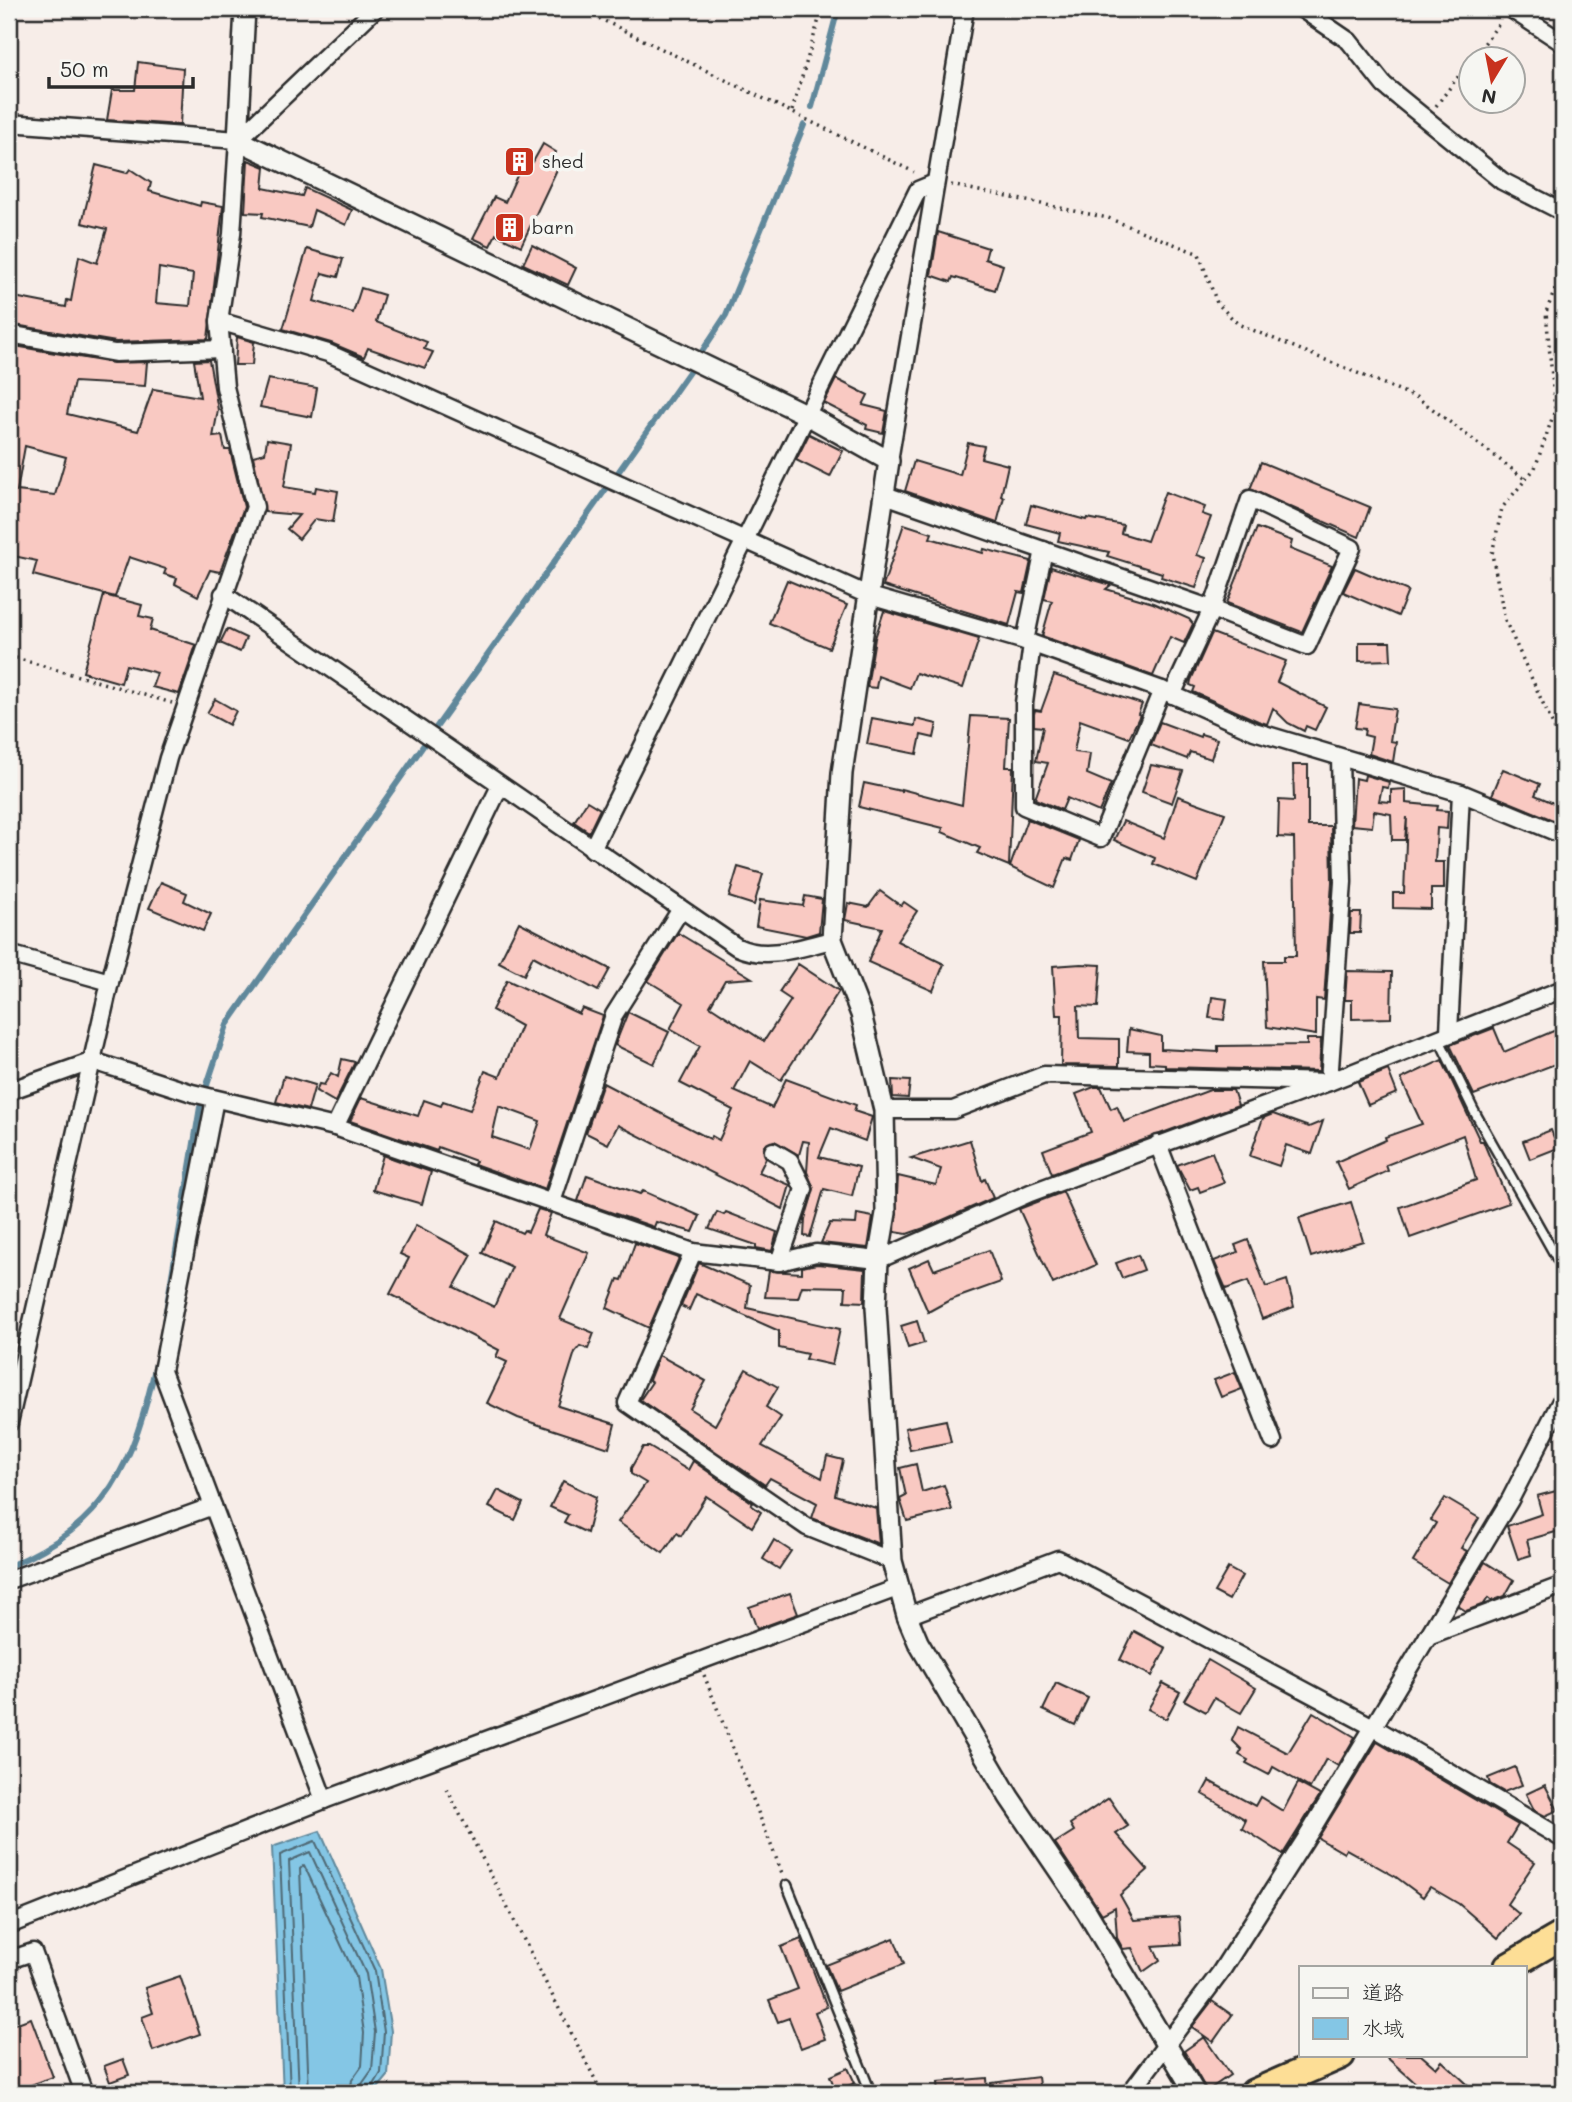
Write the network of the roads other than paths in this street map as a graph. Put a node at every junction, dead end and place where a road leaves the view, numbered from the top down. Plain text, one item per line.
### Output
1 (245, 9) edge
2 (375, 9) edge
3 (965, 9) edge
4 (1302, 9) edge
5 (1507, 14) edge
6 (1563, 43) edge
7 (9, 123) edge
8 (238, 140) junction
9 (934, 183) junction
10 (1563, 212) edge
11 (219, 321) junction
12 (9, 334) edge
13 (222, 349) junction
14 (807, 415) junction
15 (889, 461) junction
16 (885, 495) junction
17 (746, 540) junction
18 (1044, 550) junction
19 (223, 594) junction
20 (870, 596) junction
21 (1212, 609) junction
22 (1029, 643) junction
23 (1167, 693) junction
24 (1339, 758) junction
25 (500, 786) junction
26 (1461, 793) junction
27 (1563, 835) edge
28 (592, 849) junction
29 (681, 909) junction
30 (832, 940) junction
31 (9, 954) edge
32 (110, 982) junction
33 (1563, 989) edge
34 (1443, 1034) junction
35 (93, 1061) junction
36 (1329, 1082) junction
37 (9, 1091) edge
38 (215, 1099) junction
39 (884, 1110) junction
40 (335, 1127) junction
41 (1158, 1144) junction
42 (774, 1151) dead end
43 (552, 1202) junction
44 (692, 1252) junction
45 (878, 1260) junction
46 (779, 1262) junction
47 (1563, 1269) edge
48 (1563, 1397) edge
49 (9, 1423) edge
50 (1273, 1441) dead end
51 (213, 1506) junction
52 (892, 1561) junction
53 (9, 1580) edge
54 (1563, 1585) edge
55 (900, 1587) junction
56 (907, 1616) junction
57 (1428, 1636) junction
58 (1373, 1727) junction
59 (324, 1800) junction
60 (1563, 1839) edge
61 (787, 1885) road end
62 (9, 1925) edge
63 (1563, 1935) edge
64 (9, 1960) edge
65 (1510, 1966) edge
66 (1165, 2046) junction
67 (1339, 2056) edge
68 (84, 2093) edge
69 (871, 2093) edge
70 (1130, 2093) edge
71 (1195, 2093) edge
72 (1254, 2093) edge

1 - 8 street
2 - 8 street
3 - 9 street
4 - 10 street
5 - 6 street
7 - 8 street
8 - 11 street
8 - 14 street
9 - 14 street
9 - 15 street
11 - 13 street
11 - 17 street
12 - 13 street
13 - 19 street
14 - 15 street
14 - 17 street
15 - 16 street
16 - 18 street
16 - 20 street
17 - 20 street
17 - 28 street
18 - 21 street
18 - 22 street
19 - 25 street
19 - 32 street
20 - 22 street
20 - 30 street
21 - 21 street
21 - 23 street
22 - 23 street
22 - 23 street
23 - 24 street
24 - 26 street
24 - 36 street
25 - 28 street
25 - 40 street
26 - 27 street
26 - 34 street
28 - 29 street
29 - 30 street
29 - 43 street
30 - 39 street
31 - 32 street
32 - 35 street
33 - 34 street
34 - 36 street
34 - 47 lane
35 - 37 street
35 - 38 street
35 - 49 street
36 - 39 street
36 - 41 street
38 - 40 street
38 - 51 street
39 - 45 street
40 - 43 street
41 - 45 street
41 - 50 street
42 - 46 street
43 - 44 street
44 - 46 street
44 - 52 street
45 - 46 street
45 - 52 street
48 - 57 street
51 - 53 street
51 - 59 street
52 - 55 street
54 - 57 street
55 - 56 street
55 - 59 street
56 - 58 street
56 - 66 street
57 - 58 street
58 - 60 street
58 - 66 street
59 - 62 street
61 - 69 lane
63 - 65 highway
64 - 68 street
66 - 70 street
66 - 71 street
67 - 72 highway

